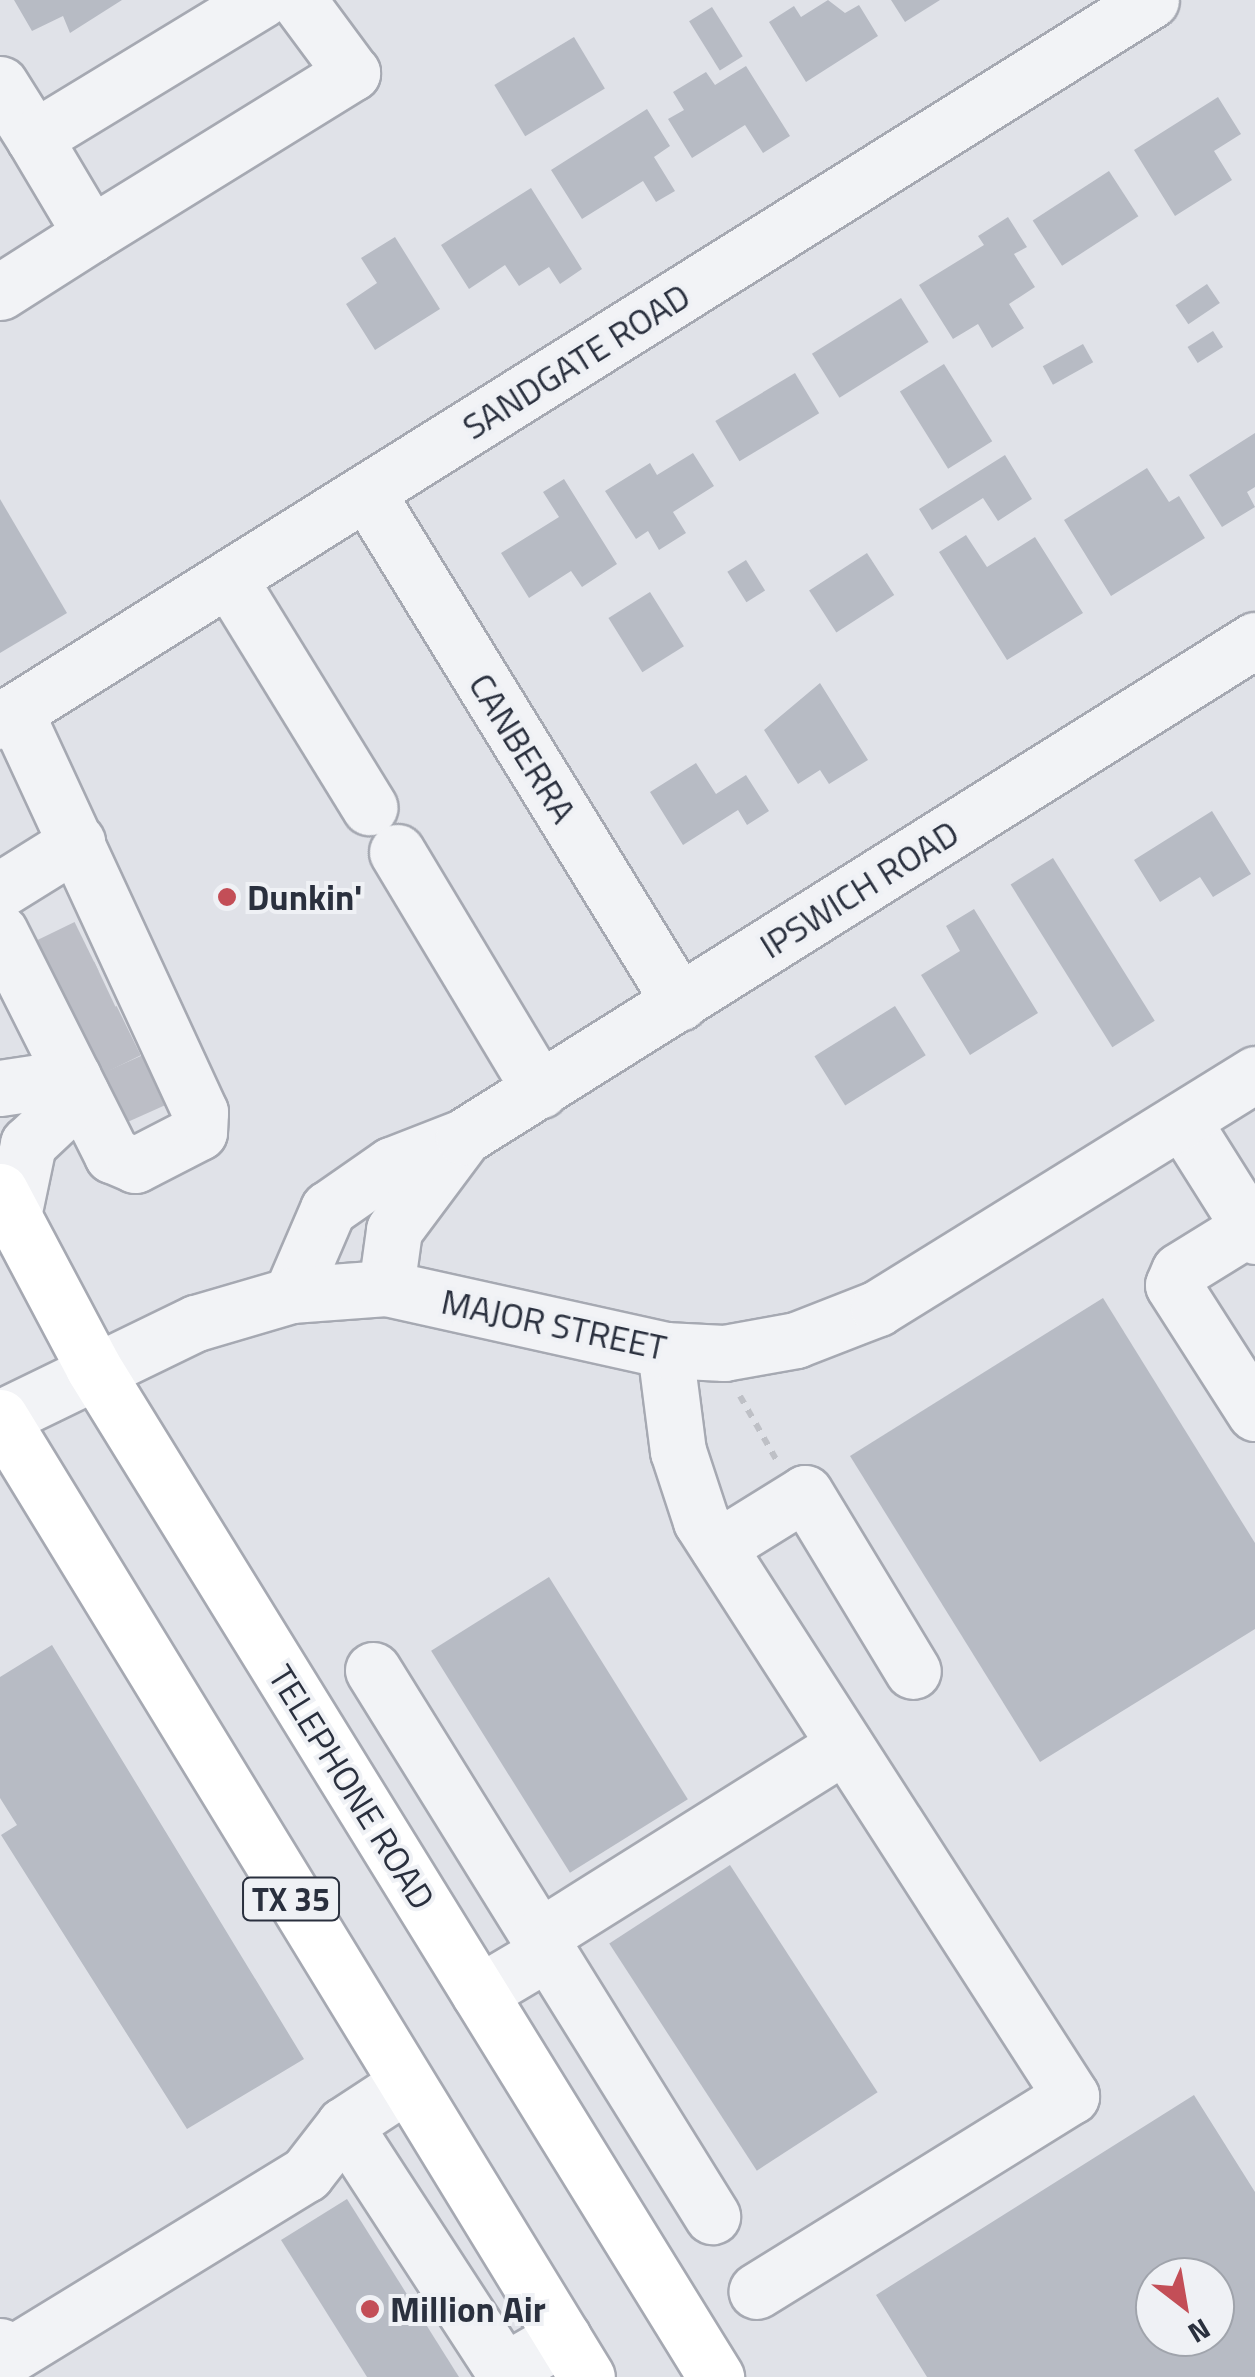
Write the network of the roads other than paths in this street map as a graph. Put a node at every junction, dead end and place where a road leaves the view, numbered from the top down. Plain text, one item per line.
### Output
1 (261, 0) edge
2 (298, 0) edge
3 (1151, 0) edge
4 (0, 84) edge
5 (34, 138) junction
6 (91, 234) junction
7 (0, 292) edge
8 (366, 493) junction
9 (229, 579) junction
10 (1255, 640) edge
11 (7, 716) edge
12 (369, 807) dead end
13 (77, 842) junction
14 (397, 852) dead end
15 (0, 890) edge
16 (680, 1002) junction
17 (92, 1022) edge
18 (1255, 1074) edge
19 (0, 1088) edge
20 (540, 1090) junction
21 (1182, 1120) junction
22 (463, 1138) junction
23 (7, 1203) edge
24 (1253, 1229) edge
25 (386, 1288) junction
26 (290, 1295) junction
27 (666, 1350) junction
28 (92, 1367) junction
29 (1255, 1413) edge
30 (0, 1418) edge
31 (718, 1547) junction
32 (373, 1670) dead end
33 (914, 1672) dead end
34 (845, 1745) junction
35 (544, 1944) junction
36 (479, 1993) junction
37 (405, 2085) junction
38 (344, 2125) junction
39 (712, 2216) dead end
40 (493, 2223) junction
41 (430, 2259) junction
42 (756, 2292) dead end
43 (0, 2346) edge
44 (575, 2357) edge
45 (716, 2377) edge

1 - 5 street
2 - 6 street
3 - 8 street, SANDGATE ROAD
4 - 5 street
5 - 6 street
6 - 7 street
8 - 9 street, SANDGATE ROAD
8 - 16 street, CANBERRA
9 - 11 street, SANDGATE ROAD
9 - 12 street
10 - 16 street, IPSWICH ROAD
11 - 13 street
13 - 15 street
13 - 17 street
14 - 20 street
16 - 20 street, IPSWICH ROAD
17 - 19 street
17 - 23 street
18 - 21 street, MAJOR STREET
20 - 22 street, IPSWICH ROAD
21 - 24 street
21 - 27 street, MAJOR STREET
22 - 25 street, IPSWICH ROAD
22 - 26 street, IPSWICH ROAD
23 - 28 main road, TELEPHONE ROAD
24 - 29 street
25 - 26 street, MAJOR STREET
25 - 27 street, MAJOR STREET
26 - 28 street, MAJOR STREET
27 - 31 street
28 - 30 street
28 - 36 main road, TELEPHONE ROAD
30 - 37 main road, TX 35
31 - 33 street
31 - 34 street
32 - 35 street
34 - 35 street
34 - 42 street
35 - 36 street
35 - 39 street
36 - 45 main road, TELEPHONE ROAD
37 - 38 street
37 - 40 main road, TX 35
38 - 41 street
38 - 43 street
40 - 41 street
40 - 44 main road, TX 35
41 - 44 street

